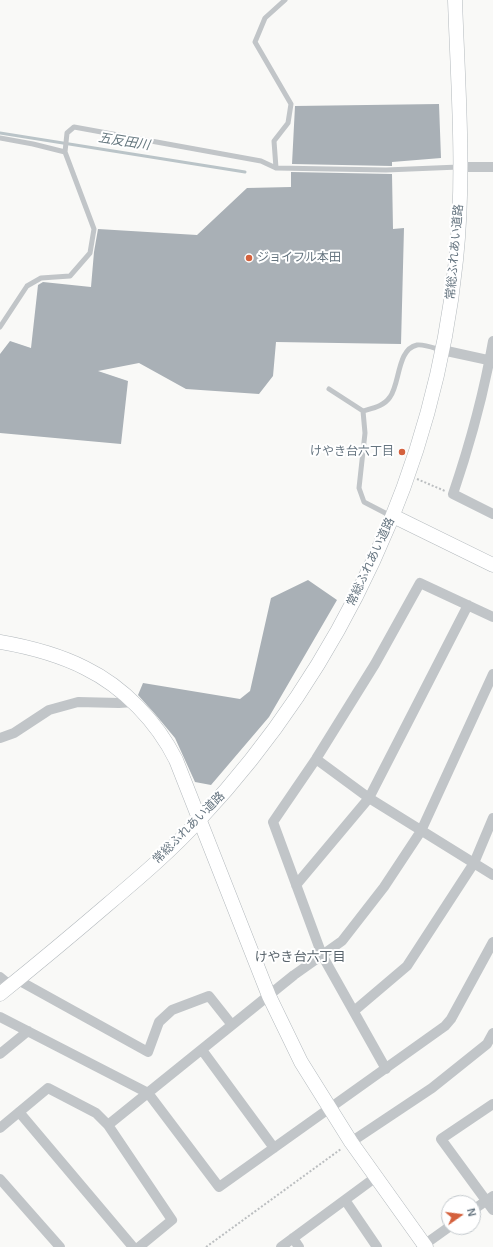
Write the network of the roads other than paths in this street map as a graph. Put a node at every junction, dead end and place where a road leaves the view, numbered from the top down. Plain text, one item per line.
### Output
1 (285, 0) edge
2 (455, 0) edge
3 (0, 138) edge
4 (65, 152) junction
5 (460, 167) junction
6 (493, 167) edge
7 (276, 168) junction
8 (0, 327) edge
9 (493, 341) edge
10 (442, 350) junction
11 (491, 361) edge
12 (329, 389) dead end
13 (363, 411) junction
14 (493, 514) edge
15 (393, 516) junction
16 (493, 565) edge
17 (468, 606) junction
18 (493, 617) edge
19 (0, 642) edge
20 (493, 674) edge
21 (133, 702) junction
22 (0, 738) edge
23 (316, 760) junction
24 (369, 798) junction
25 (493, 818) edge
26 (200, 820) junction
27 (421, 831) junction
28 (474, 863) junction
29 (493, 875) edge
30 (296, 885) junction
31 (493, 942) edge
32 (322, 955) junction
33 (7, 984) edge
34 (269, 996) junction
35 (354, 1011) junction
36 (0, 1018) edge
37 (232, 1025) junction
38 (28, 1031) junction
39 (493, 1033) edge
40 (202, 1050) junction
41 (0, 1054) edge
42 (386, 1069) junction
43 (148, 1093) junction
44 (493, 1104) edge
45 (329, 1108) junction
46 (19, 1112) junction
47 (108, 1125) junction
48 (0, 1128) edge
49 (351, 1142) junction
50 (274, 1148) junction
51 (376, 1177) junction
52 (0, 1179) edge
53 (490, 1198) edge
54 (345, 1200) junction
55 (481, 1204) edge
56 (493, 1210) edge
57 (441, 1233) edge
58 (293, 1238) junction
59 (424, 1246) edge
60 (60, 1247) edge
61 (133, 1247) edge
62 (139, 1247) edge
63 (281, 1247) edge
64 (299, 1247) edge
65 (377, 1247) edge

1 - 7 lane
2 - 5 street, 常総ふれあい道路
3 - 4 lane
4 - 7 lane
4 - 8 lane
5 - 6 street
5 - 7 lane
5 - 10 street, 常総ふれあい道路
9 - 11 street
10 - 11 street
10 - 13 lane
10 - 15 street, 常総ふれあい道路
11 - 14 street
12 - 13 lane
13 - 15 lane
15 - 16 street
15 - 26 street, 常総ふれあい道路
17 - 18 street
17 - 23 street
17 - 24 street
19 - 21 street
20 - 27 street
21 - 22 street
21 - 26 street
23 - 24 street
23 - 30 street
24 - 27 street
24 - 30 street
25 - 28 street
26 - 33 street, 常総ふれあい道路
26 - 34 street
27 - 28 street
27 - 32 street
28 - 29 street
28 - 35 street
30 - 32 street
31 - 42 street
32 - 34 street
32 - 35 street
33 - 37 street
34 - 37 street
34 - 45 street
35 - 42 street
36 - 38 street
37 - 40 street
38 - 41 street
38 - 43 street
39 - 49 street
40 - 43 street
40 - 50 street
42 - 45 street
43 - 47 street
43 - 50 street
44 - 53 street
45 - 49 street
45 - 50 street
46 - 47 street
46 - 48 street
46 - 61 street
47 - 62 street
49 - 51 street
51 - 54 street
51 - 59 street
52 - 60 street
53 - 55 street
53 - 56 street
54 - 58 street
54 - 65 street
57 - 59 street
58 - 63 street
58 - 64 street

